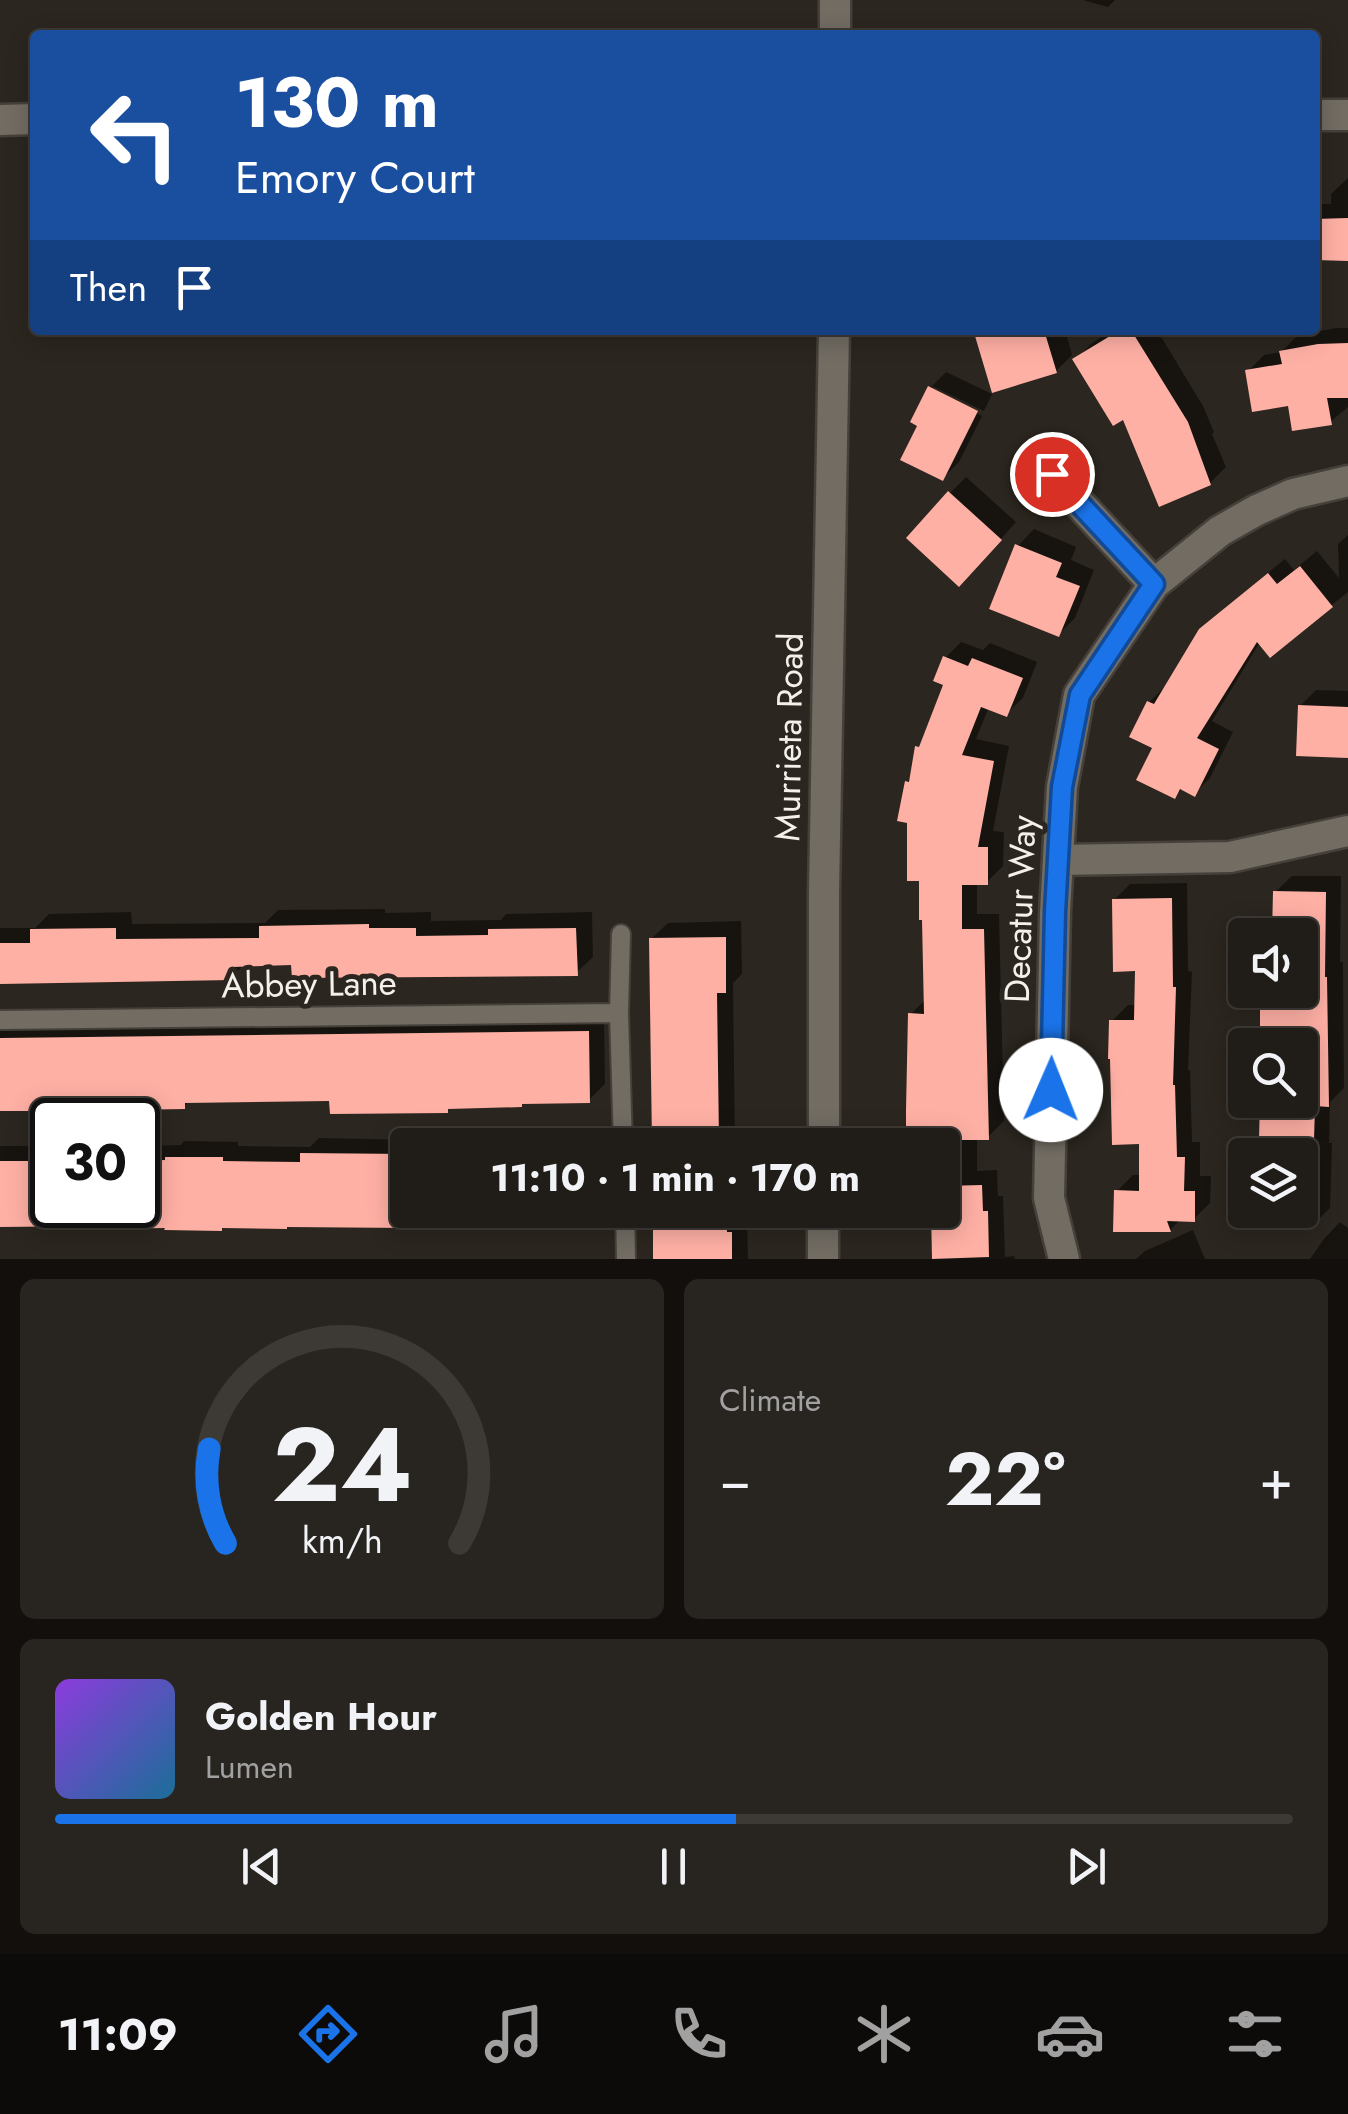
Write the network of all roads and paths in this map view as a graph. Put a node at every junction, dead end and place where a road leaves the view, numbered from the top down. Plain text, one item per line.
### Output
1 (835, 0) edge
2 (835, 30) edge
3 (1320, 115) edge
4 (1348, 115) edge
5 (30, 119) edge
6 (0, 120) edge
7 (834, 335) edge
8 (1052, 474) dead end
9 (1348, 481) edge
10 (1154, 584) junction
11 (1348, 832) edge
12 (1058, 860) junction
13 (621, 934) dead end
14 (619, 1013) junction
15 (0, 1020) edge
16 (622, 1128) edge
17 (824, 1128) edge
18 (625, 1228) edge
19 (824, 1228) edge
20 (626, 1259) edge
21 (823, 1259) edge
22 (1064, 1259) edge

1 - 2 street
3 - 4 street
5 - 6 street
7 - 17 street, Murrieta Road
8 - 10 street
9 - 10 street, Decatur Way
10 - 12 street, Decatur Way
11 - 12 street
12 - 22 street, Decatur Way
13 - 14 lane
14 - 15 lane, Abbey Lane
14 - 16 lane
18 - 20 lane
19 - 21 street

